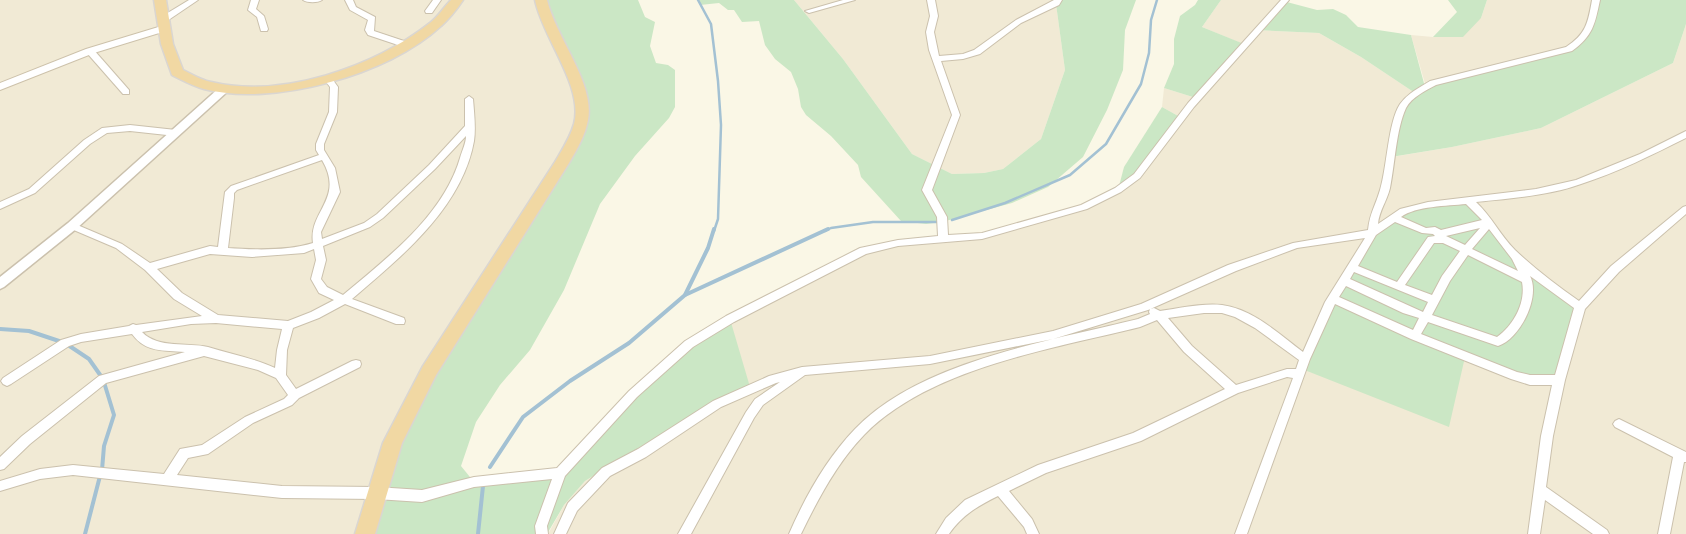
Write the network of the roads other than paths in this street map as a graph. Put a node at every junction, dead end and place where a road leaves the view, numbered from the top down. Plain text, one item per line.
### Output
1 (160, 0) edge
2 (195, 0) edge
3 (245, 0) edge
4 (250, 0) edge
5 (255, 0) edge
6 (307, 0) edge
7 (318, 0) edge
8 (349, 0) edge
9 (436, 0) edge
10 (457, 0) edge
11 (541, 0) edge
12 (850, 0) edge
13 (931, 0) edge
14 (1058, 0) edge
15 (1285, 0) edge
16 (1596, 0) edge
17 (429, 11) dead end
18 (809, 11) dead end
19 (164, 23) junction
20 (264, 29) dead end
21 (407, 45) junction
22 (90, 51) junction
23 (936, 59) junction
24 (327, 78) junction
25 (0, 87) edge
26 (223, 90) junction
27 (126, 92) dead end
28 (469, 99) dead end
29 (469, 127) junction
30 (176, 132) junction
31 (1686, 134) edge
32 (325, 156) junction
33 (1469, 201) junction
34 (0, 206) edge
35 (1686, 209) edge
36 (1394, 218) junction
37 (1490, 222) junction
38 (72, 226) junction
39 (1373, 232) junction
40 (1440, 236) junction
41 (943, 239) junction
42 (320, 244) junction
43 (223, 250) junction
44 (1466, 251) junction
45 (1515, 255) junction
46 (148, 267) junction
47 (1352, 268) junction
48 (1527, 280) junction
49 (1344, 281) junction
50 (0, 284) edge
51 (1398, 287) junction
52 (1333, 299) junction
53 (344, 300) junction
54 (1434, 300) junction
55 (1144, 307) junction
56 (1580, 307) junction
57 (1158, 315) junction
58 (1427, 316) junction
59 (216, 319) junction
60 (400, 321) dead end
61 (288, 325) junction
62 (134, 328) junction
63 (1415, 336) junction
64 (206, 351) junction
65 (1306, 359) junction
66 (356, 364) dead end
67 (802, 371) junction
68 (1300, 374) junction
69 (280, 375) junction
70 (1559, 380) junction
71 (7, 381) dead end
72 (1234, 390) junction
73 (295, 395) junction
74 (1619, 424) dead end
75 (1683, 455) edge
76 (0, 465) edge
77 (560, 473) junction
78 (167, 480) junction
79 (0, 486) edge
80 (1000, 489) junction
81 (1540, 490) junction
82 (376, 492) junction
83 (365, 534) edge
84 (542, 534) edge
85 (560, 534) edge
86 (684, 534) edge
87 (795, 534) edge
88 (942, 534) edge
89 (1033, 534) edge
90 (1241, 534) edge
91 (1534, 534) edge
92 (1604, 534) edge
93 (1664, 534) edge

1 - 19 highway
2 - 19 street
3 - 4 street
5 - 20 street
6 - 7 street
8 - 21 street
9 - 17 street
10 - 21 highway
11 - 82 highway
12 - 18 street
13 - 23 street
14 - 23 street
15 - 41 street
16 - 39 street
19 - 22 main road
19 - 26 highway
21 - 24 highway
22 - 25 main road
22 - 27 street
23 - 41 street
24 - 26 highway
24 - 32 street
26 - 30 street
28 - 29 street
29 - 42 street
29 - 53 street
30 - 34 street
30 - 38 street
31 - 33 street
32 - 42 street
32 - 43 street
33 - 36 street
33 - 37 street
35 - 56 street
36 - 39 street
36 - 40 street
37 - 40 street
37 - 44 street
37 - 45 street
38 - 46 street
38 - 50 street
39 - 47 street
39 - 55 street
40 - 44 street
40 - 51 street
41 - 77 street
42 - 43 street
42 - 53 street
43 - 46 street
44 - 48 street
44 - 54 street
45 - 48 street
45 - 56 street
46 - 59 street
47 - 49 street
47 - 51 street
48 - 58 street
49 - 52 street
49 - 58 street
51 - 54 street
52 - 63 street
52 - 65 street
53 - 60 street
53 - 61 street
54 - 58 street
55 - 57 street
55 - 67 street
56 - 70 street
57 - 65 street
57 - 72 street
57 - 87 street
58 - 63 street
59 - 61 street
59 - 62 street
61 - 69 street
62 - 64 street
62 - 71 street
63 - 70 street
64 - 69 street
64 - 76 street
65 - 68 street
66 - 73 street
67 - 85 street
67 - 86 street
68 - 72 street
68 - 90 street
69 - 73 street
70 - 81 street
72 - 80 street
73 - 78 street
74 - 75 street
75 - 93 street
77 - 82 street
77 - 84 street
78 - 79 street
78 - 82 street
80 - 88 street
80 - 89 street
81 - 91 street
81 - 92 street
82 - 83 highway

